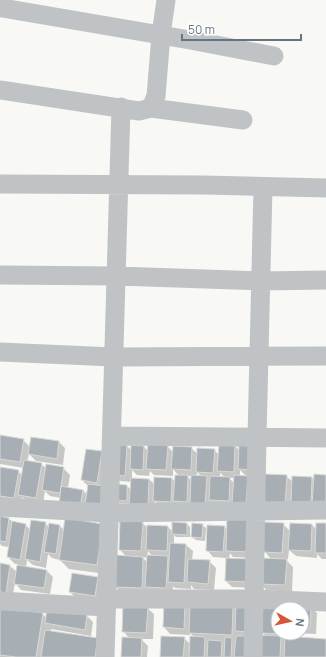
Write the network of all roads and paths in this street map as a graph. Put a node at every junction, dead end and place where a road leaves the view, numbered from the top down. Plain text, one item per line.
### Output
1 (166, 0) edge
2 (2, 9) edge
3 (161, 35) junction
4 (274, 56) dead end
5 (0, 90) edge
6 (121, 107) junction
7 (151, 108) junction
8 (243, 120) dead end
9 (0, 184) edge
10 (120, 184) junction
11 (263, 187) junction
12 (326, 188) edge
13 (0, 275) edge
14 (117, 276) junction
15 (326, 280) edge
16 (261, 281) junction
17 (0, 352) edge
18 (259, 356) junction
19 (326, 356) edge
20 (114, 357) junction
21 (112, 436) junction
22 (257, 437) junction
23 (326, 438) edge
24 (0, 508) edge
25 (255, 510) junction
26 (326, 510) edge
27 (109, 513) junction
28 (254, 599) junction
29 (0, 601) edge
30 (326, 602) edge
31 (106, 603) junction
32 (105, 657) edge
33 (253, 657) edge

1 - 3 street
2 - 3 street
3 - 4 street
3 - 7 street
5 - 6 street
6 - 7 street
6 - 10 street
7 - 8 street
9 - 10 street
10 - 11 street
10 - 14 street
11 - 12 street
11 - 16 street
13 - 14 street
14 - 16 street
14 - 20 street
15 - 16 street
16 - 18 street
17 - 20 street
18 - 19 street
18 - 20 street
18 - 22 street
20 - 21 street
21 - 22 street
21 - 27 street
22 - 23 street
22 - 25 street
24 - 27 street
25 - 26 street
25 - 27 street
25 - 28 street
27 - 31 street
28 - 30 street
28 - 31 street
28 - 33 street
29 - 31 street
31 - 32 street

